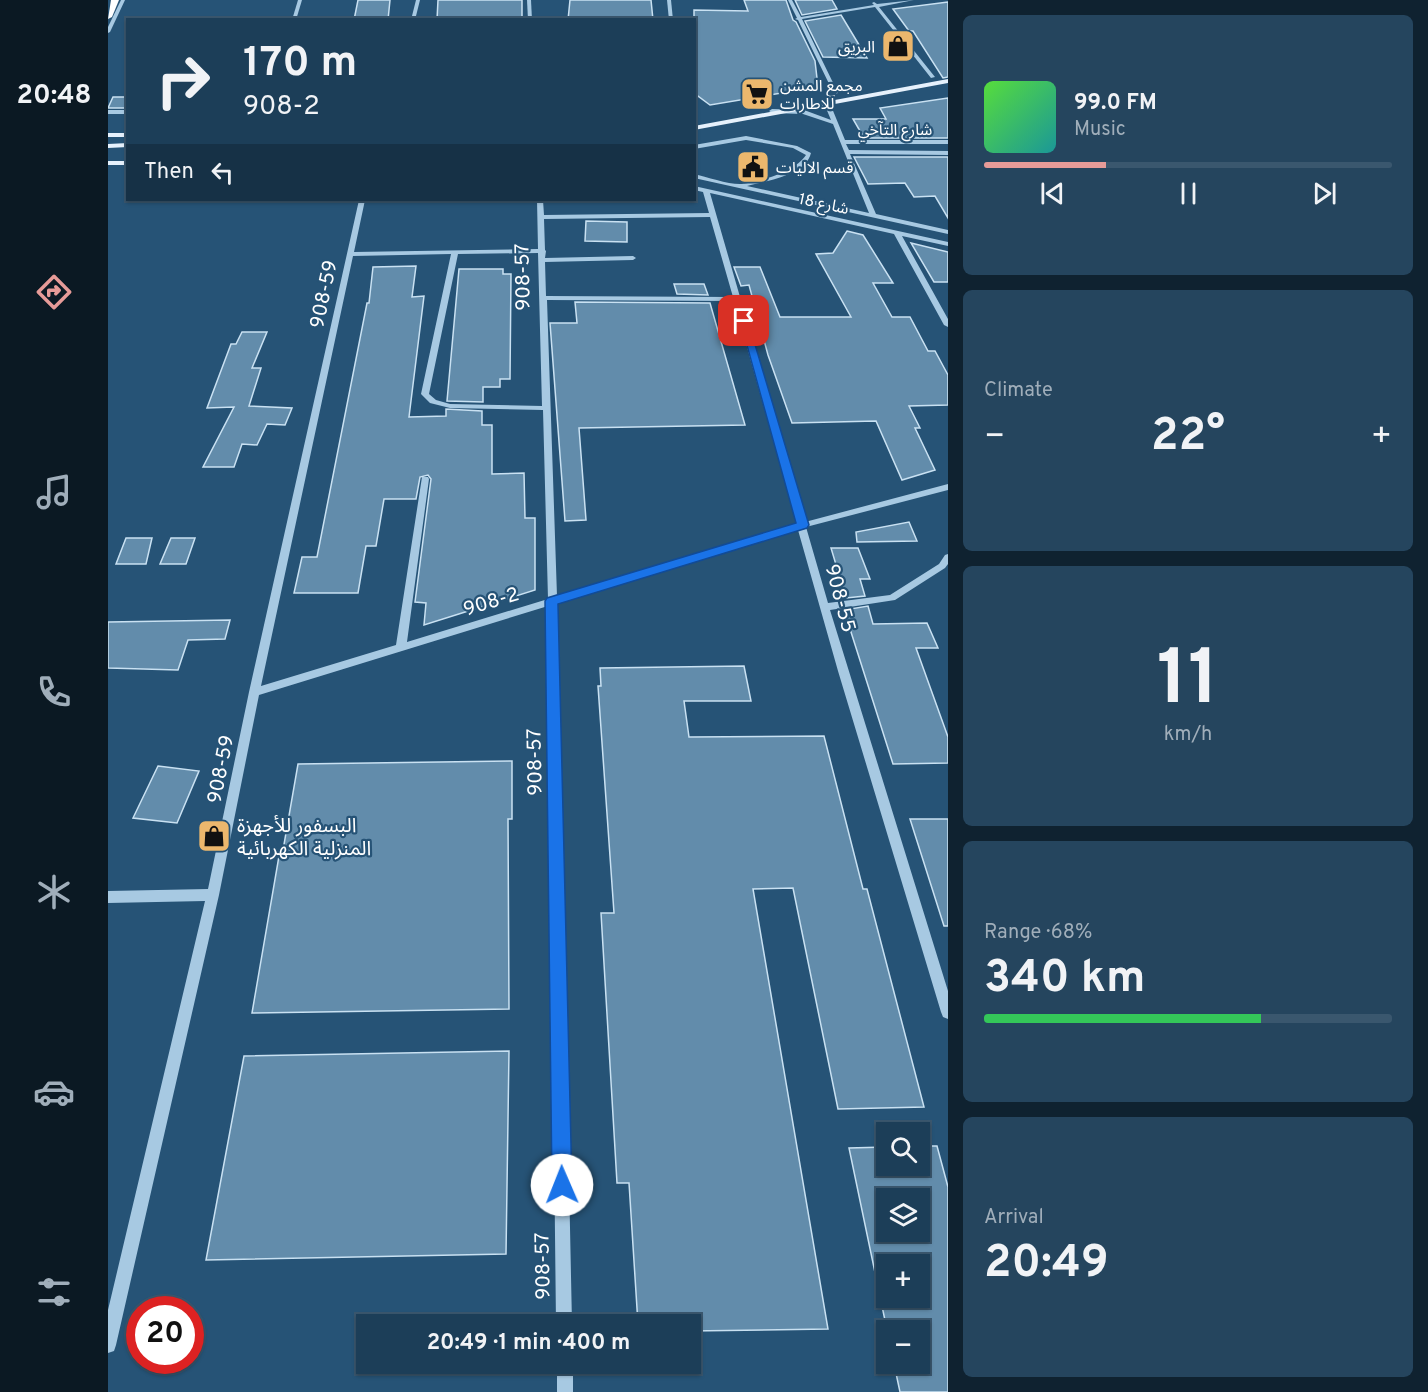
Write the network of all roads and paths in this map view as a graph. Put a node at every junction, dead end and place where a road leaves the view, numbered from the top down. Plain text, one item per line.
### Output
1 (115, 0) edge
2 (123, 0) edge
3 (300, 0) edge
4 (418, 0) edge
5 (529, 0) edge
6 (669, 0) edge
7 (790, 0) edge
8 (873, 0) edge
9 (912, 0) edge
10 (876, 6) junction
11 (108, 17) edge
12 (295, 18) edge
13 (414, 18) edge
14 (530, 18) edge
15 (671, 18) edge
16 (797, 19) junction
17 (108, 32) edge
18 (948, 75) edge
19 (933, 77) junction
20 (948, 81) edge
21 (836, 93) junction
22 (826, 101) junction
23 (772, 111) junction
24 (108, 112) edge
25 (126, 112) edge
26 (706, 116) dead end
27 (835, 123) junction
28 (696, 127) edge
29 (108, 135) edge
30 (126, 135) edge
31 (843, 142) junction
32 (948, 142) edge
33 (108, 146) edge
34 (126, 146) edge
35 (696, 147) edge
36 (847, 152) junction
37 (948, 153) edge
38 (108, 154) edge
39 (126, 154) edge
40 (108, 163) edge
41 (126, 163) edge
42 (696, 176) edge
43 (740, 186) junction
44 (696, 188) edge
45 (755, 190) junction
46 (706, 191) junction
47 (746, 200) junction
48 (363, 201) edge
49 (540, 201) edge
50 (713, 215) junction
51 (873, 215) junction
52 (542, 217) junction
53 (948, 232) edge
54 (897, 233) junction
55 (948, 244) edge
56 (543, 251) junction
57 (454, 252) junction
58 (350, 254) junction
59 (633, 258) dead end
60 (543, 260) junction
61 (544, 298) junction
62 (737, 299) junction
63 (948, 325) edge
64 (546, 408) junction
65 (425, 479) dead end
66 (948, 487) edge
67 (803, 525) junction
68 (948, 557) edge
69 (551, 601) junction
70 (825, 607) junction
71 (401, 647) junction
72 (254, 692) junction
73 (213, 895) junction
74 (108, 897) edge
75 (948, 1012) edge
76 (564, 1314) edge
77 (110, 1327) edge
78 (108, 1345) edge
79 (565, 1374) edge
80 (565, 1392) edge

1 - 11 highway
2 - 17 street
3 - 12 street
4 - 13 street
5 - 14 street
6 - 15 street
7 - 16 street
8 - 10 street
9 - 10 street
10 - 16 street
10 - 19 street
16 - 21 street
18 - 19 main road
19 - 21 main road
20 - 22 main road
21 - 26 main road
22 - 23 main road
22 - 27 street
23 - 27 street
23 - 28 main road
24 - 25 street
27 - 31 street
29 - 30 main road
31 - 32 street, شارع التآخي
31 - 36 street
33 - 34 main road
35 - 43 street
36 - 37 street, شارع التآخي
36 - 51 street
38 - 39 main road
40 - 41 main road
42 - 43 street, شارع 18
43 - 45 street, شارع 18
44 - 46 street, شارع 18
45 - 47 street
45 - 51 street, شارع 18
46 - 47 street, شارع 18
46 - 50 street, 908-55
47 - 54 street, شارع 18
48 - 58 street, 908-59
49 - 52 street, 908-57
50 - 52 street
50 - 62 street, 908-55
51 - 53 street, شارع 18
52 - 56 street, 908-57
54 - 55 street, شارع 18
54 - 63 street
56 - 57 street
56 - 60 street, 908-57
57 - 58 street
57 - 64 street
58 - 72 street, 908-59
59 - 60 street
60 - 61 street, 908-57
61 - 62 street
61 - 64 street, 908-57
62 - 67 street, 908-55
64 - 69 street, 908-57
65 - 71 street
66 - 67 street, 908-2
67 - 69 street, 908-2
67 - 70 street, 908-55
68 - 70 street
69 - 71 street, 908-2
69 - 76 street, 908-57
70 - 75 street, 908-55
71 - 72 street, 908-2
72 - 73 street, 908-59
73 - 74 street
73 - 77 street, 908-59
77 - 78 street, 908-59
79 - 80 street

